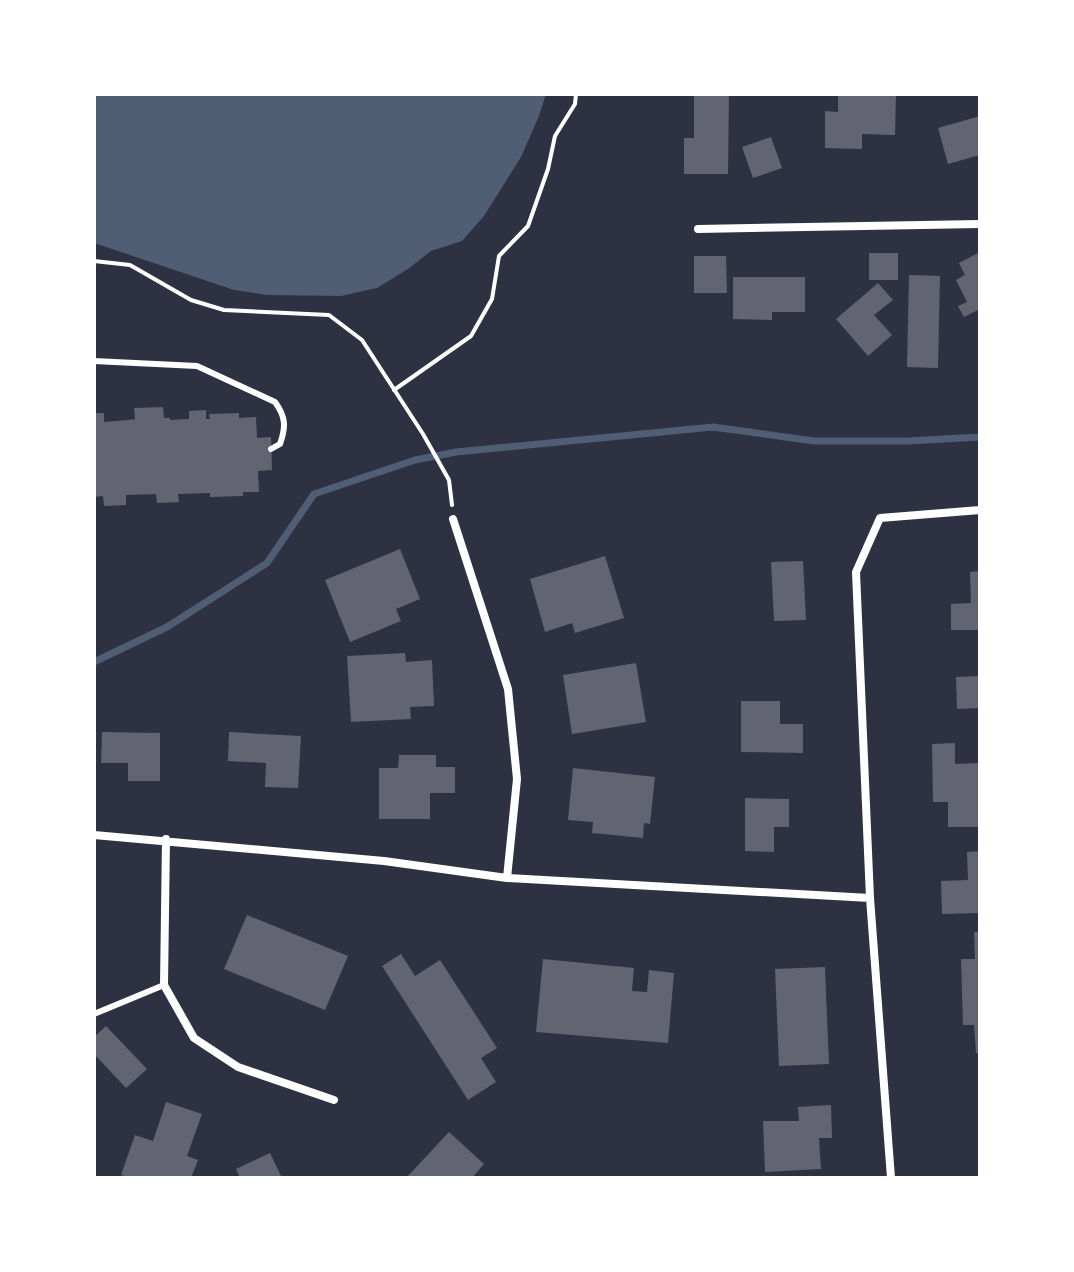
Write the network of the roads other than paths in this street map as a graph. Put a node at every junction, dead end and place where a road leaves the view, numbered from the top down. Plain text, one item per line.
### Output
1 (980, 224) edge
2 (698, 229) dead end
3 (94, 361) edge
4 (271, 449) dead end
5 (980, 510) edge
6 (453, 519) road end
7 (94, 835) edge
8 (166, 839) junction
9 (507, 878) junction
10 (870, 898) junction
11 (164, 985) junction
12 (94, 1014) edge
13 (334, 1100) dead end
14 (891, 1178) edge

1 - 2 street
3 - 4 lane
5 - 10 street
6 - 9 street
7 - 8 street
8 - 9 street
8 - 11 street
9 - 10 street
10 - 14 street
11 - 12 lane
11 - 13 street

